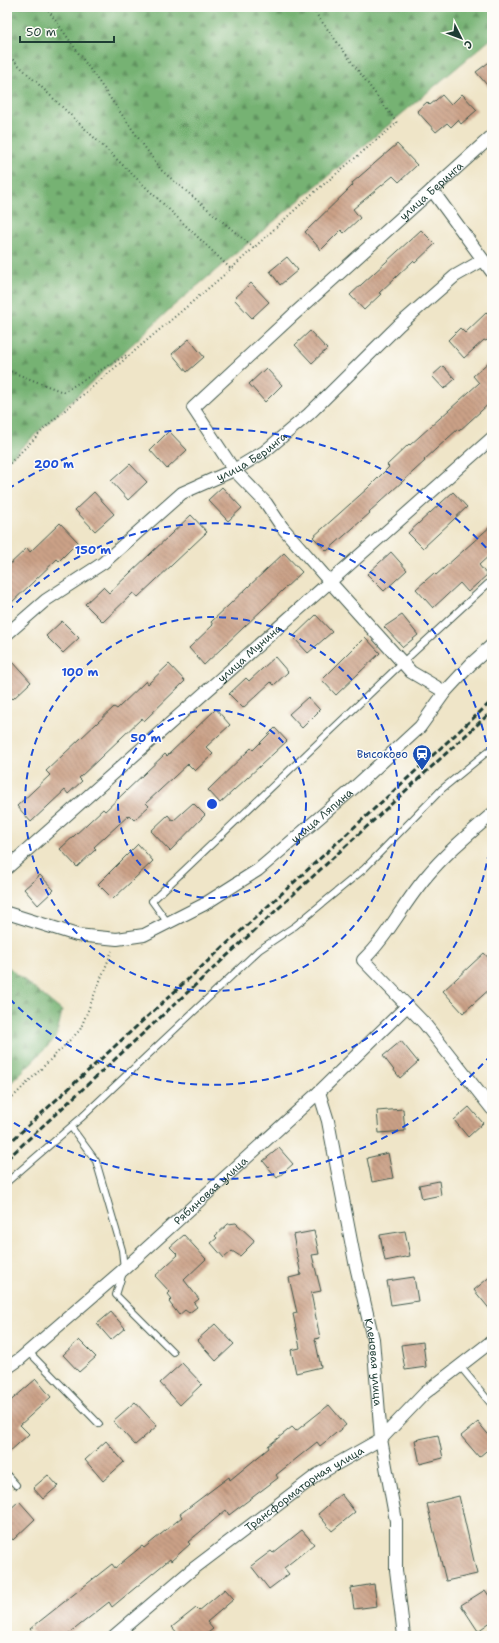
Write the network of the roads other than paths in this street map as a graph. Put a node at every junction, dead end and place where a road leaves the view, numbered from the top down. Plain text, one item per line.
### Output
1 (492, 136) edge
2 (432, 190) junction
3 (487, 260) edge
4 (492, 272) edge
5 (492, 438) edge
6 (234, 470) junction
7 (492, 580) edge
8 (330, 582) junction
9 (7, 634) edge
10 (492, 645) edge
11 (402, 662) junction
12 (445, 692) junction
13 (492, 748) edge
14 (492, 814) edge
15 (7, 868) edge
16 (7, 913) edge
17 (168, 923) junction
18 (407, 1006) junction
19 (319, 1092) junction
20 (492, 1109) edge
21 (71, 1127) junction
22 (7, 1182) edge
23 (124, 1269) junction
24 (492, 1341) edge
25 (29, 1352) junction
26 (173, 1352) dead end
27 (460, 1366) junction
28 (7, 1368) edge
29 (492, 1405) edge
30 (99, 1424) dead end
31 (381, 1440) junction
32 (7, 1475) edge
33 (16, 1485) dead end
34 (114, 1636) edge
35 (404, 1636) edge

1 - 2 street, улица Беринга
2 - 3 street
2 - 6 street, улица Беринга
3 - 4 street
3 - 6 street, улица Беринга
5 - 8 street, улица Мунина
6 - 8 street
6 - 9 street, улица Беринга
7 - 11 lane
8 - 11 street
8 - 15 street, улица Мунина
10 - 12 street, улица Ляпина
11 - 12 street
11 - 17 lane
12 - 17 street, улица Ляпина
13 - 21 lane
14 - 18 street
16 - 17 street, улица Ляпина
18 - 19 street, Рябиновая улица
18 - 20 street
19 - 23 street, Рябиновая улица
19 - 31 street, Кленовая улица
21 - 22 lane
21 - 23 lane
23 - 25 street, Рябиновая улица
23 - 26 lane
24 - 27 street, Трансформаторная улица
25 - 28 street, Рябиновая улица
25 - 30 lane
27 - 29 lane
27 - 31 street, Трансформаторная улица
31 - 34 street, Трансформаторная улица
31 - 35 street, Кленовая улица
32 - 33 lane

